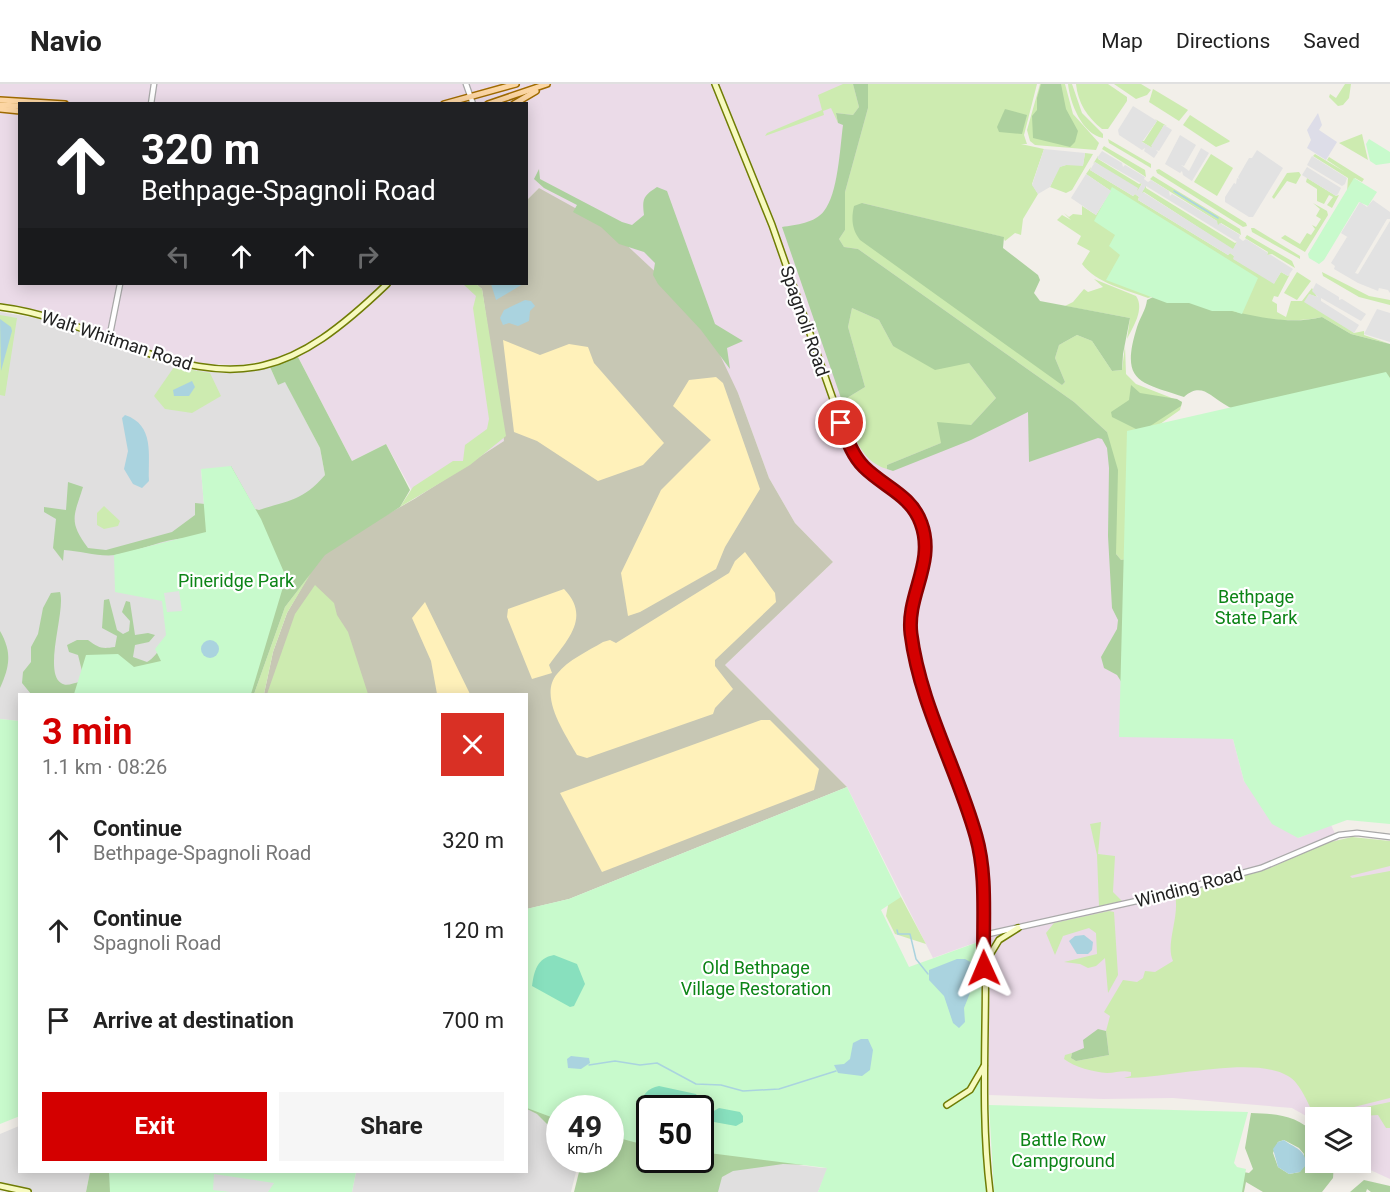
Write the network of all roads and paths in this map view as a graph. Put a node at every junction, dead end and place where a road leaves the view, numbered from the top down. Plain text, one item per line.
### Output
1 (154, 84) edge
2 (466, 84) edge
3 (516, 84) edge
4 (548, 84) edge
5 (715, 84) edge
6 (0, 100) edge
7 (472, 100) edge
8 (28, 102) edge
9 (151, 102) edge
10 (494, 102) edge
11 (517, 102) edge
12 (18, 106) edge
13 (0, 107) edge
14 (18, 111) edge
15 (120, 285) edge
16 (386, 285) edge
17 (0, 307) edge
18 (110, 339) junction
19 (1390, 837) edge
20 (1018, 928) junction
21 (984, 935) junction
22 (984, 964) junction
23 (985, 1065) junction
24 (948, 1105) dead end
25 (0, 1186) edge
26 (28, 1192) edge
27 (990, 1192) edge

1 - 9 street
2 - 7 street
3 - 7 main road
4 - 10 main road
4 - 11 main road
5 - 21 main road, Spagnoli Road
6 - 8 main road
12 - 13 main road
13 - 14 main road
15 - 18 street
16 - 18 main road, Walt Whitman Road
17 - 18 main road, Walt Whitman Road
19 - 20 street, Winding Road
20 - 21 street, Winding Road
20 - 22 main road
21 - 22 main road, Spagnoli Road
22 - 23 main road, Spagnoli Road
23 - 24 main road
23 - 27 main road, Spagnoli Road
25 - 26 main road

